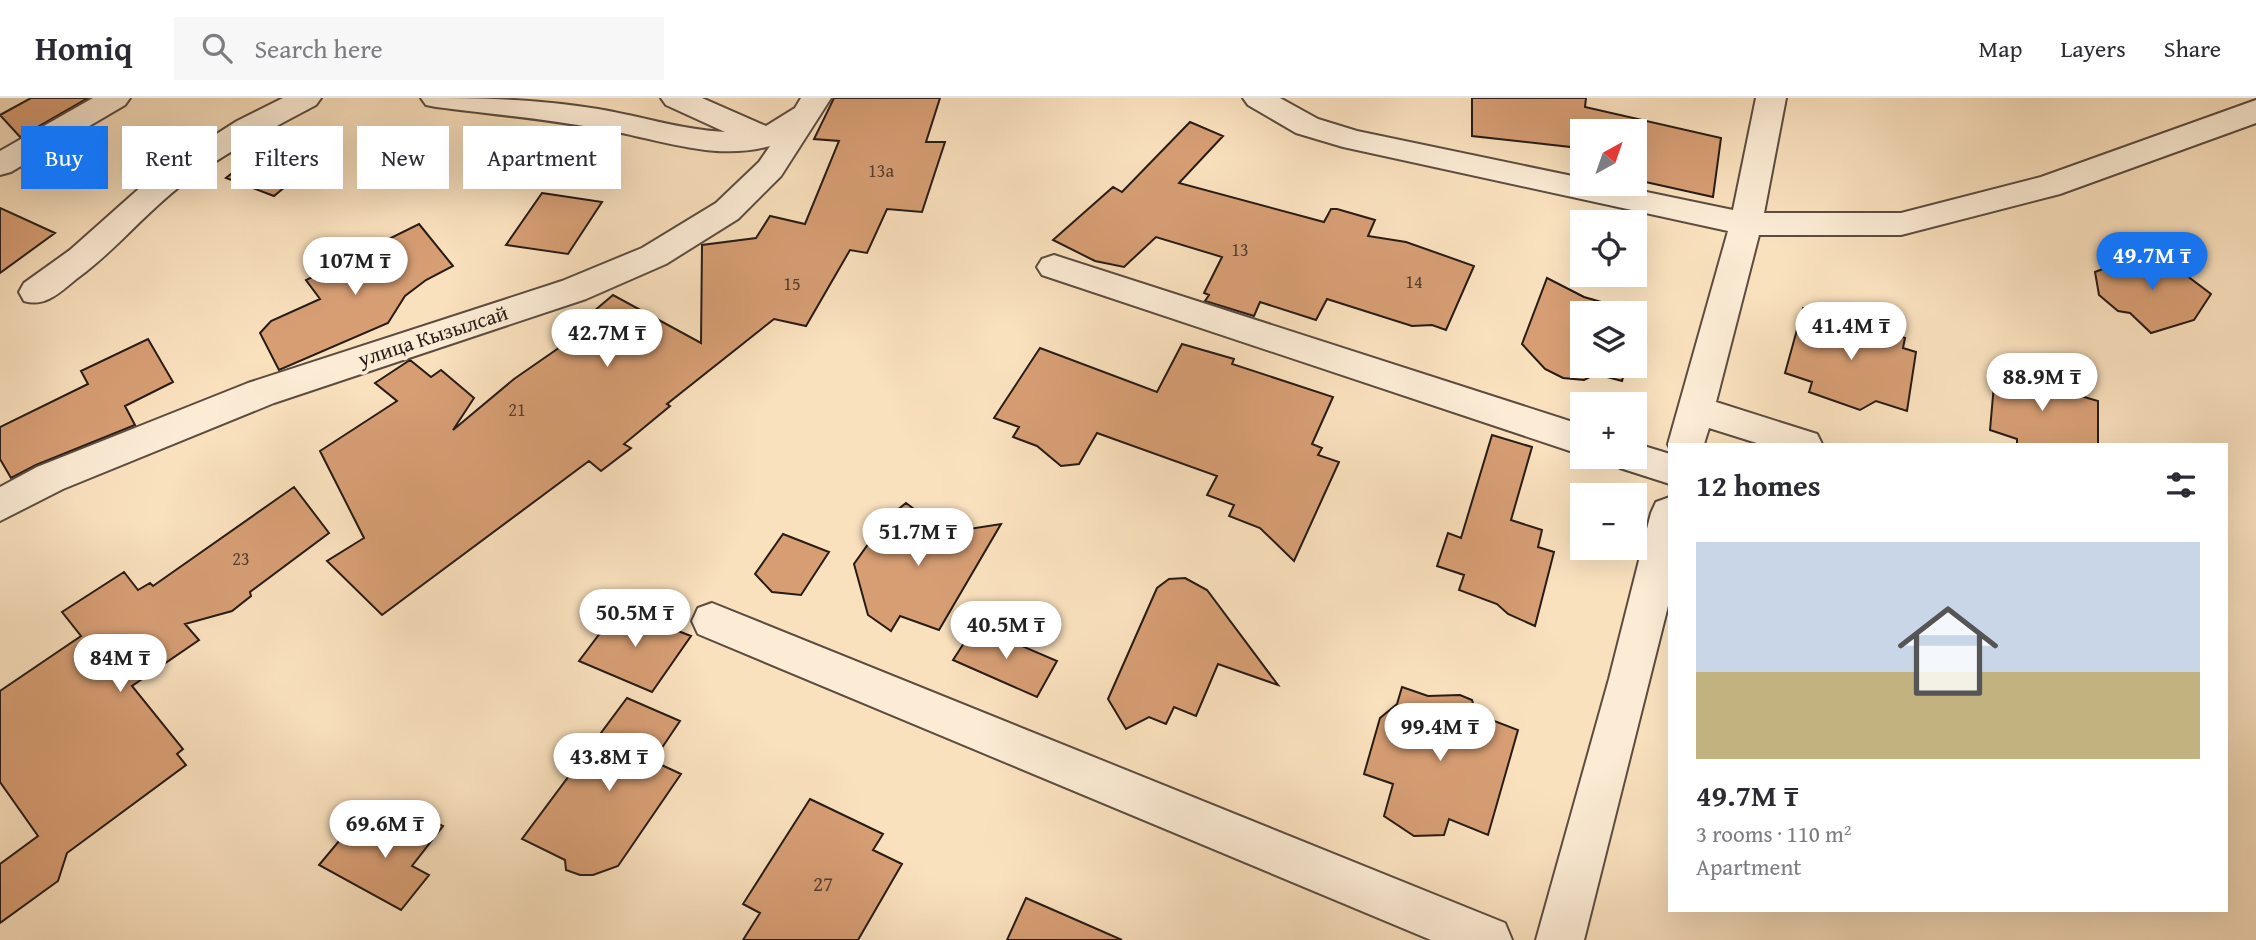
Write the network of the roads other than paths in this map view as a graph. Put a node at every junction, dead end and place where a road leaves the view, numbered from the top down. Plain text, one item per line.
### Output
1 (115, 98) edge
2 (306, 98) edge
3 (436, 98) edge
4 (676, 98) edge
5 (1258, 98) edge
6 (1772, 98) edge
7 (811, 106) edge
8 (2256, 110) edge
9 (765, 138) junction
10 (0, 165) edge
11 (1746, 224) junction
12 (1054, 267) dead end
13 (36, 292) dead end
14 (1694, 409) junction
15 (1570, 436) edge
16 (1686, 443) edge
17 (1801, 443) edge
18 (1647, 462) edge
19 (1668, 468) edge
20 (0, 505) edge
21 (1668, 521) edge
22 (712, 621) dead end
23 (1488, 940) edge
24 (1560, 940) edge

1 - 10 street
2 - 13 street
3 - 9 street
4 - 9 street
5 - 11 street
6 - 11 street
7 - 9 street
7 - 20 street, улица Кызылсай
8 - 11 street
11 - 14 street
12 - 15 street
14 - 16 street
14 - 17 street
18 - 19 street
21 - 24 street
22 - 23 street

